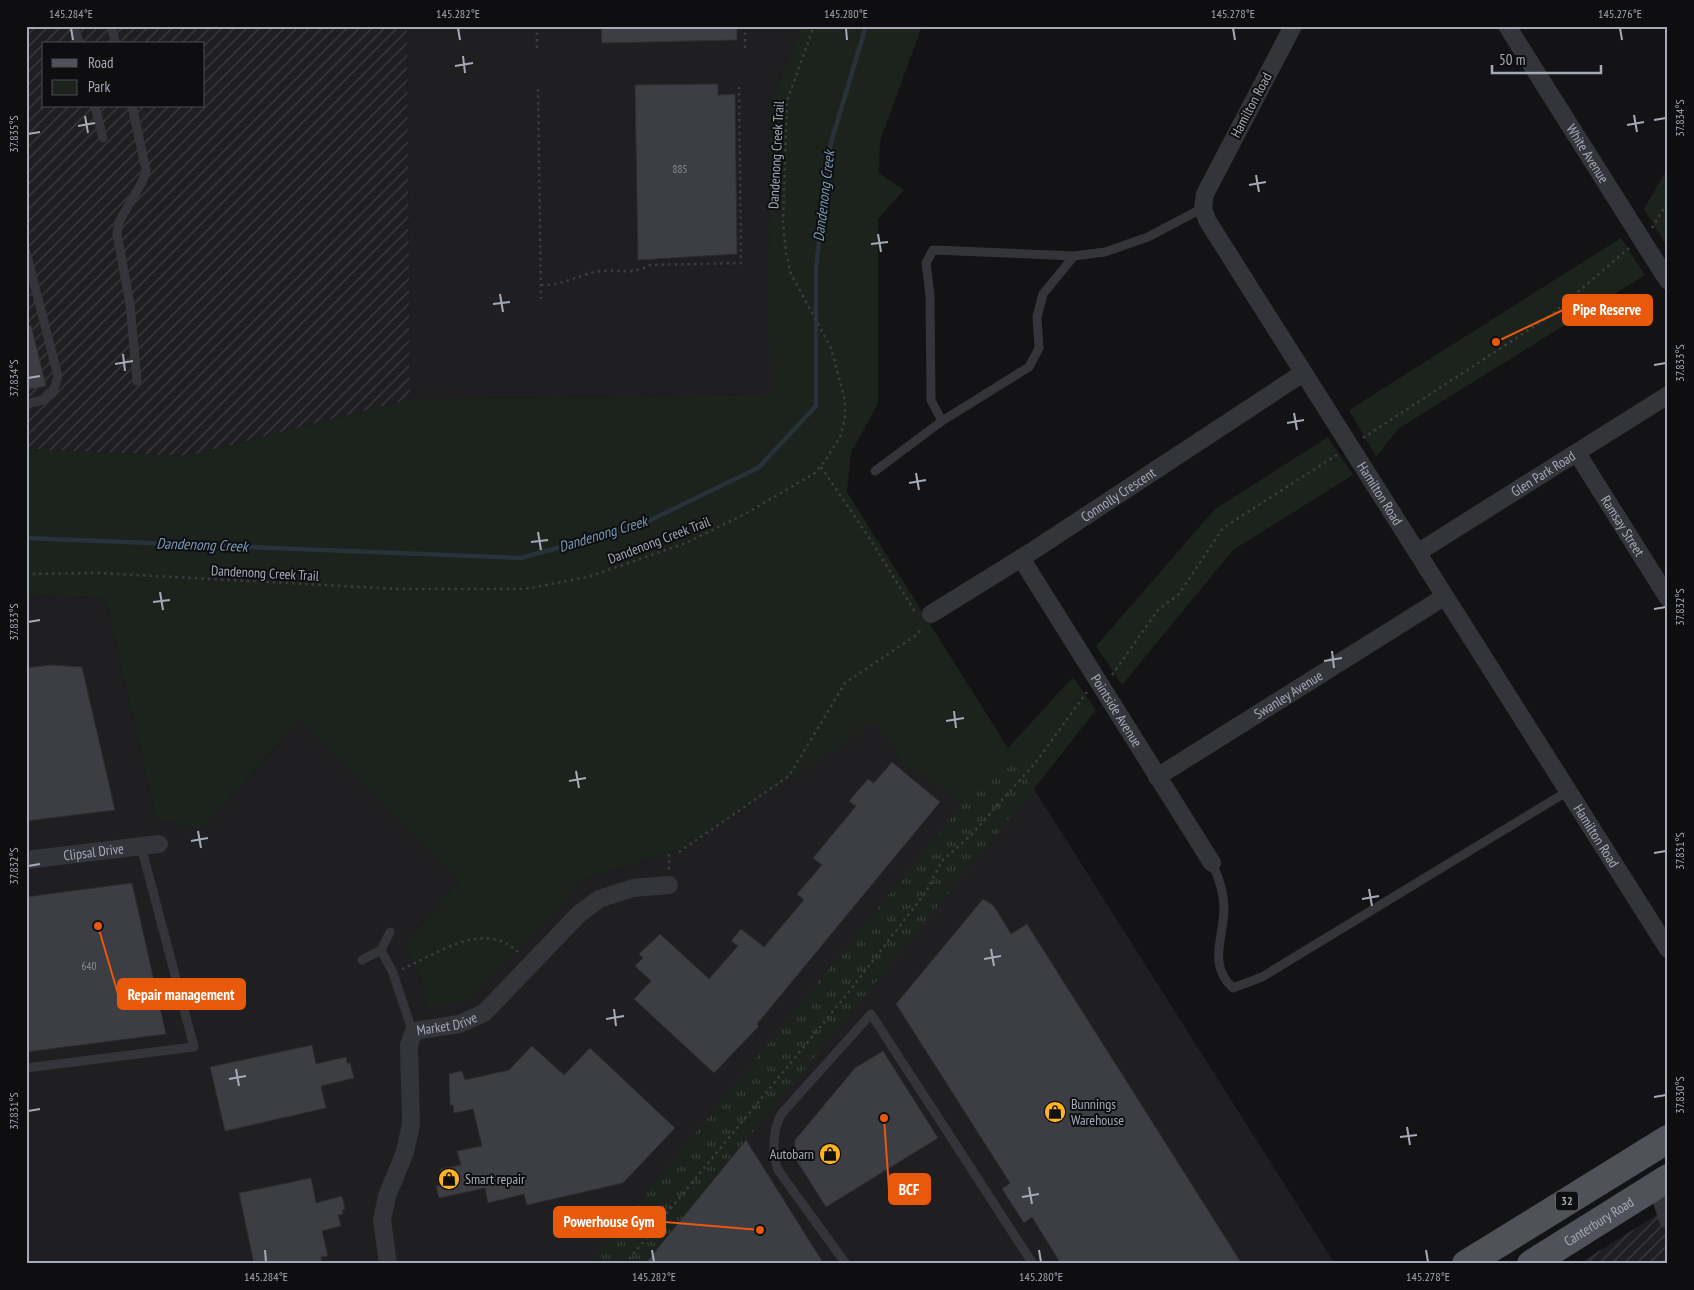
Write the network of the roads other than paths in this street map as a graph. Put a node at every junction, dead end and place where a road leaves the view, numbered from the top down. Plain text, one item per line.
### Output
1 (73, 26) edge
2 (111, 26) edge
3 (1293, 26) edge
4 (1507, 26) edge
5 (79, 42) edge
6 (115, 42) edge
7 (96, 108) edge
8 (132, 108) edge
9 (103, 138) dead end
10 (1203, 208) junction
11 (26, 252) edge
12 (1074, 256) junction
13 (1668, 280) edge
14 (1303, 373) junction
15 (137, 381) dead end
16 (1668, 395) edge
17 (26, 404) edge
18 (942, 421) junction
19 (1577, 453) junction
20 (875, 471) dead end
21 (1417, 552) junction
22 (1021, 558) junction
23 (1444, 597) junction
24 (1668, 598) edge
25 (923, 617) road end
26 (1157, 777) junction
27 (1568, 791) junction
28 (159, 844) dead end
29 (141, 846) junction
30 (26, 860) edge
31 (1212, 863) joint
32 (669, 885) dead end
33 (390, 932) dead end
34 (1668, 949) edge
35 (380, 950) junction
36 (362, 960) dead end
37 (413, 1033) junction
38 (26, 1068) edge
39 (1668, 1139) edge
40 (1662, 1182) edge
41 (1668, 1220) edge
42 (388, 1264) edge
43 (846, 1264) edge
44 (1033, 1264) edge
45 (1466, 1264) edge
46 (1531, 1264) edge

1 - 5 lane
2 - 6 lane
3 - 10 street, Hamilton Road
4 - 13 street, White Avenue
7 - 9 lane
8 - 15 lane
10 - 12 lane
10 - 14 street, Hamilton Road
11 - 17 lane
12 - 18 lane
12 - 18 lane
14 - 21 street, Hamilton Road
14 - 22 street, Connolly Crescent
16 - 19 street, Glen Park Road
18 - 20 lane
19 - 21 street, Glen Park Road
19 - 24 street, Ramsay Street
21 - 23 street, Hamilton Road
22 - 25 street, Connolly Crescent
22 - 26 street, Pointside Avenue
23 - 26 street, Swanley Avenue
23 - 27 street, Hamilton Road
26 - 31 street, Pointside Avenue
27 - 31 lane
27 - 34 street, Hamilton Road
28 - 29 street, Clipsal Drive
29 - 30 street, Clipsal Drive
29 - 38 lane
32 - 37 street, Market Drive
33 - 35 lane
35 - 36 lane
35 - 37 lane
37 - 42 street, Market Drive
39 - 45 main road, 32
40 - 41 street
40 - 46 main road, Canterbury Road / 32
43 - 44 lane

